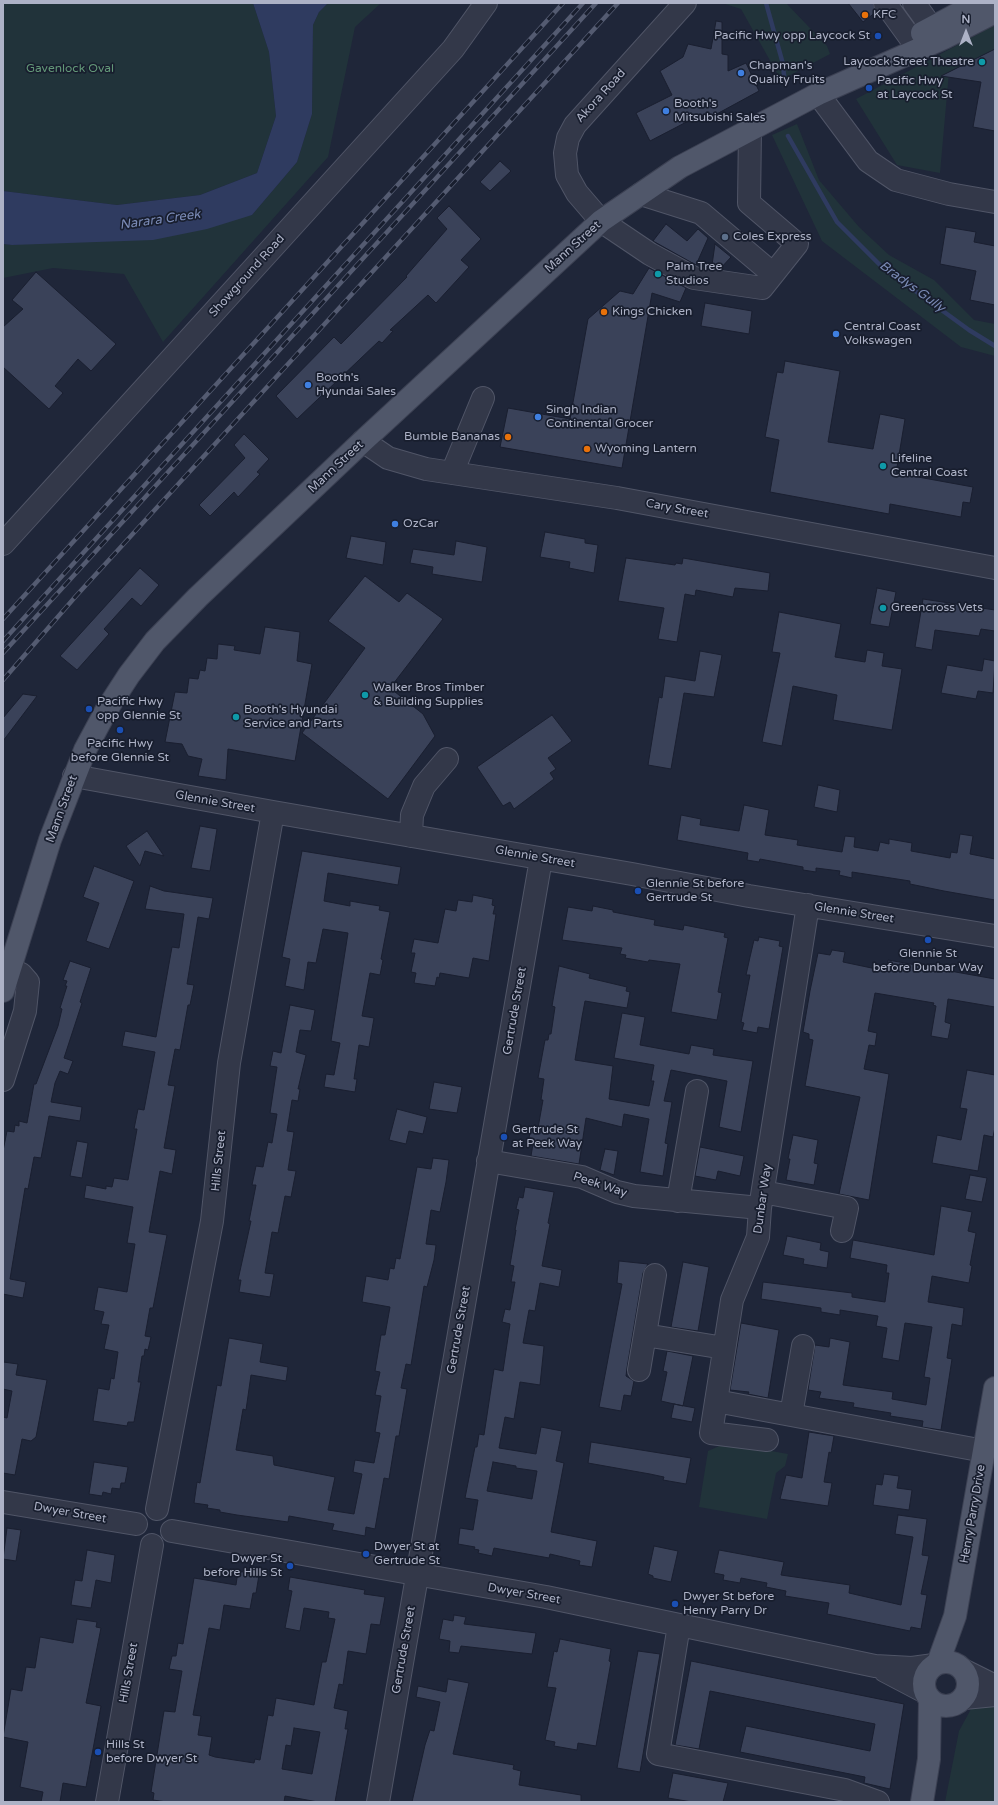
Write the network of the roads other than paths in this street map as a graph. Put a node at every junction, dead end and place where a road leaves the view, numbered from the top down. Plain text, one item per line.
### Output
1 (486, 3) edge
2 (684, 3) edge
3 (885, 3) edge
4 (914, 3) edge
5 (978, 3) edge
6 (995, 12) edge
7 (932, 28) junction
8 (911, 39) junction
9 (818, 94) junction
10 (750, 130) junction
11 (641, 194) junction
12 (995, 202) edge
13 (601, 222) junction
14 (773, 274) junction
15 (483, 398) dead end
16 (363, 441) junction
17 (452, 473) junction
18 (3, 544) edge
19 (995, 568) edge
20 (446, 759) dead end
21 (74, 776) junction
22 (274, 812) junction
23 (411, 836) junction
24 (541, 859) junction
25 (808, 905) junction
26 (995, 936) edge
27 (9, 970) junction
28 (3, 991) edge
29 (3, 1080) edge
30 (697, 1091) dead end
31 (488, 1161) junction
32 (761, 1200) junction
33 (678, 1201) junction
34 (842, 1231) dead end
35 (655, 1275) dead end
36 (645, 1334) junction
37 (803, 1346) dead end
38 (724, 1348) junction
39 (639, 1370) dead end
40 (995, 1388) edge
41 (716, 1401) junction
42 (791, 1415) junction
43 (767, 1440) dead end
44 (984, 1451) junction
45 (3, 1502) edge
46 (157, 1509) junction
47 (136, 1524) junction
48 (172, 1531) junction
49 (152, 1545) junction
50 (418, 1575) junction
51 (955, 1616) junction
52 (679, 1625) junction
53 (936, 1664) junction
54 (875, 1666) junction
55 (963, 1669) junction
56 (995, 1686) edge
57 (995, 1695) edge
58 (928, 1696) junction
59 (960, 1701) junction
60 (929, 1759) junction
61 (107, 1802) edge
62 (378, 1802) edge
63 (878, 1802) edge
64 (922, 1802) edge

1 - 18 street, Showground Road
2 - 13 street, Akora Road
3 - 8 street
4 - 7 street
5 - 7 main road, Mann Street
6 - 9 main road, Mann Street
7 - 8 main road, Mann Street
8 - 9 main road, Mann Street
9 - 10 main road, Mann Street
9 - 12 street
10 - 11 main road, Mann Street
10 - 14 street
11 - 13 main road, Mann Street
11 - 14 street
13 - 14 street, Akora Road
13 - 16 main road, Mann Street
15 - 17 street
16 - 17 street, Cary Street
16 - 21 main road, Mann Street
17 - 19 street, Cary Street
20 - 23 street
21 - 22 street, Glennie Street
21 - 27 main road, Mann Street
22 - 23 street, Glennie Street
22 - 46 street, Hills Street
23 - 24 street, Glennie Street
24 - 25 street, Glennie Street
24 - 31 street, Gertrude Street
25 - 26 street, Glennie Street
25 - 32 street, Dunbar Way
27 - 28 main road, Mann Street
27 - 29 street
30 - 33 street
31 - 33 street, Peek Way
31 - 50 street, Gertrude Street
32 - 33 street, Peek Way
32 - 34 street, Peek Way
32 - 38 street, Dunbar Way
35 - 36 street
36 - 38 street
36 - 39 street
37 - 42 street
38 - 41 street, Dunbar Way
40 - 44 main road, Henry Parry Drive
41 - 42 street
41 - 43 street, Dunbar Way
42 - 44 street
44 - 51 main road, Henry Parry Drive
45 - 47 street, Dwyer Street
46 - 47 street
46 - 48 street
47 - 49 street
48 - 49 street
48 - 50 street, Dwyer Street
49 - 61 street, Hills Street
50 - 52 street, Dwyer Street
50 - 62 street, Gertrude Street
51 - 53 main road, Henry Parry Drive
51 - 55 main road, Henry Parry Drive
52 - 54 street, Dwyer Street
52 - 63 street
53 - 54 street, Dwyer Street
53 - 55 main road
53 - 58 main road
54 - 58 street, Dwyer Street
55 - 56 street
55 - 59 main road
57 - 59 street
58 - 59 main road
58 - 60 main road
59 - 60 main road
60 - 64 main road

